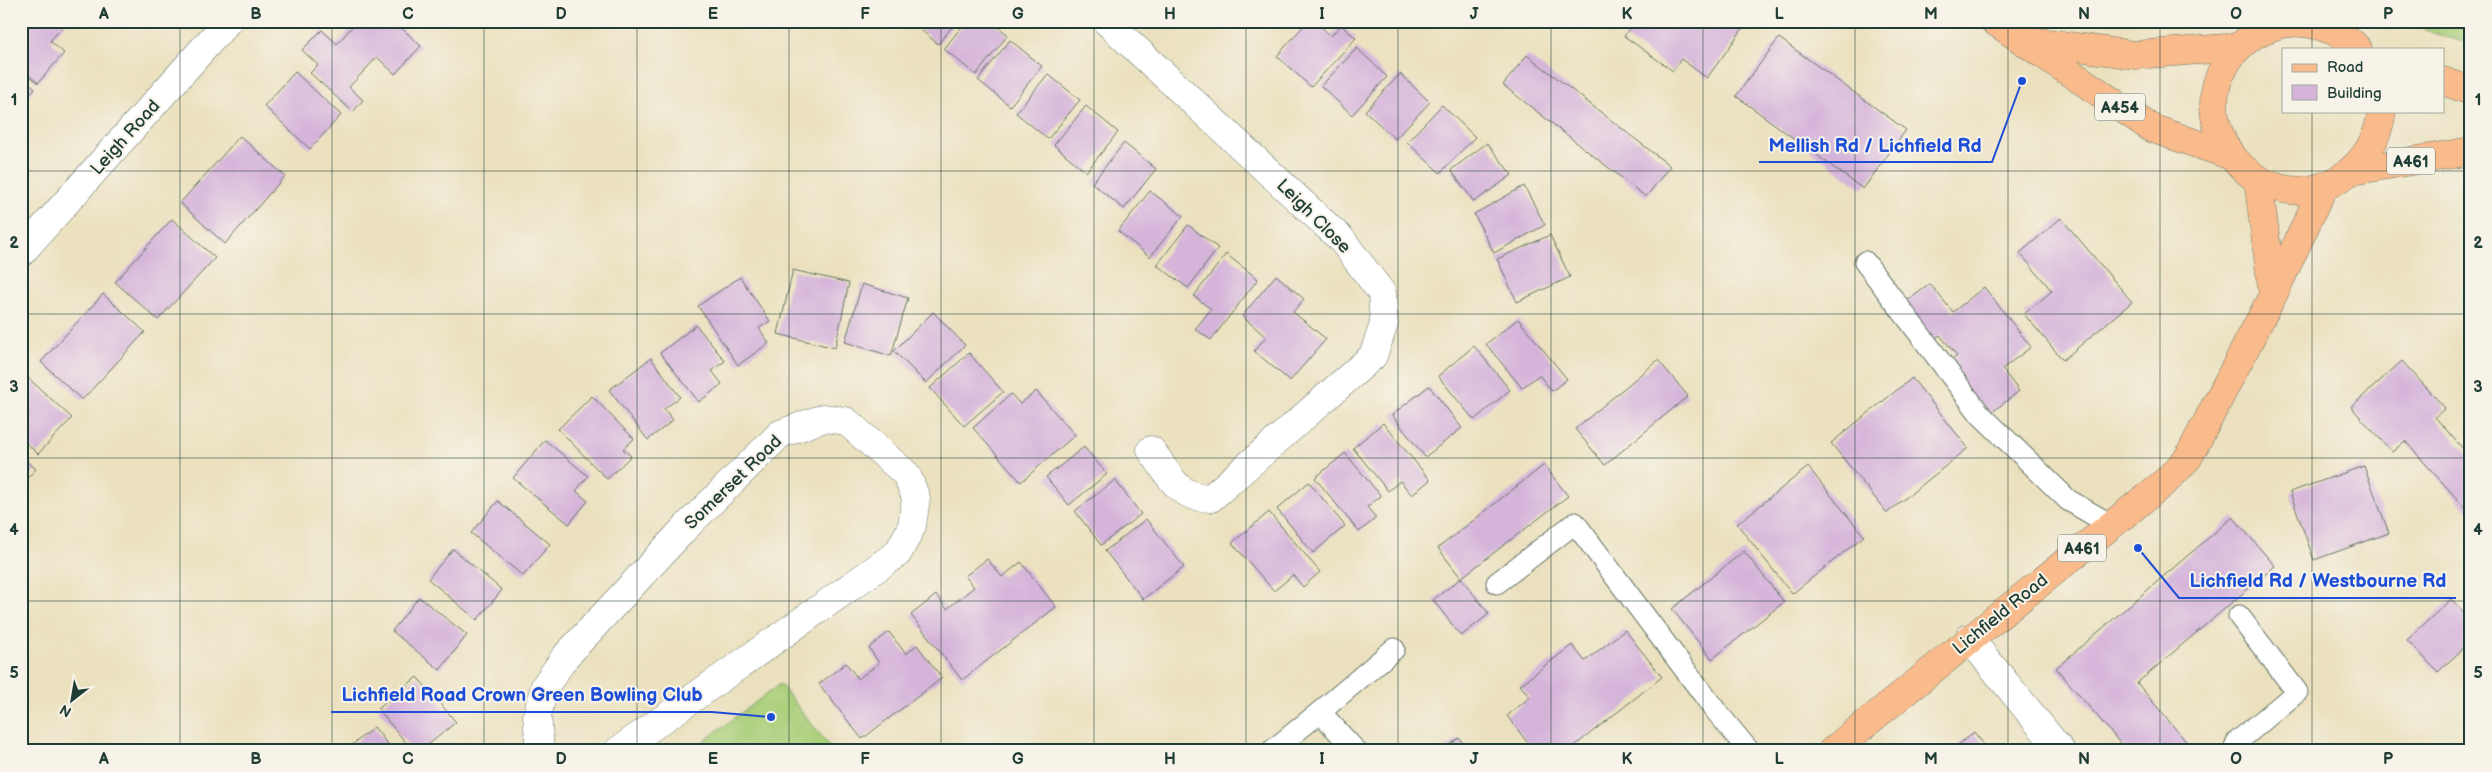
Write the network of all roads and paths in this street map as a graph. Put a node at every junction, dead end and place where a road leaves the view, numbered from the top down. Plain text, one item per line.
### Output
1 (228, 21) edge
2 (1106, 21) edge
3 (1994, 21) edge
4 (2281, 23) edge
5 (2020, 39) junction
6 (2239, 47) junction
7 (2359, 48) edge
8 (2444, 81) edge
9 (2471, 92) edge
10 (2382, 112) edge
11 (2471, 151) edge
12 (2230, 155) junction
13 (2352, 171) junction
14 (2258, 180) junction
15 (2324, 186) junction
16 (21, 253) edge
17 (1865, 262) dead end
18 (2273, 296) junction
19 (1151, 450) dead end
20 (2111, 525) junction
21 (1497, 583) dead end
22 (2239, 616) dead end
23 (1969, 638) junction
24 (1394, 649) dead end
25 (1320, 712) junction
26 (540, 751) edge
27 (618, 751) edge
28 (1272, 751) edge
29 (1356, 751) edge
30 (1749, 751) edge
31 (1832, 751) edge
32 (2061, 751) edge
33 (2234, 751) edge

1 - 16 street, Leigh Road
2 - 19 street, Leigh Close
3 - 5 main road, A454
4 - 6 main road
4 - 7 main road
5 - 6 main road, A454
5 - 12 main road, A454
6 - 12 main road
8 - 9 main road
10 - 13 main road
11 - 13 main road, A461
12 - 14 main road
13 - 15 main road
14 - 15 main road
14 - 18 main road
15 - 18 main road, Lichfield Road / A461
17 - 20 lane
18 - 20 main road, Lichfield Road / A461
20 - 23 main road, Lichfield Road / A461
21 - 30 lane
22 - 33 lane
23 - 31 main road, Lichfield Road / A461
23 - 32 street
24 - 25 lane
25 - 28 lane
25 - 29 lane
26 - 27 street, Somerset Road

